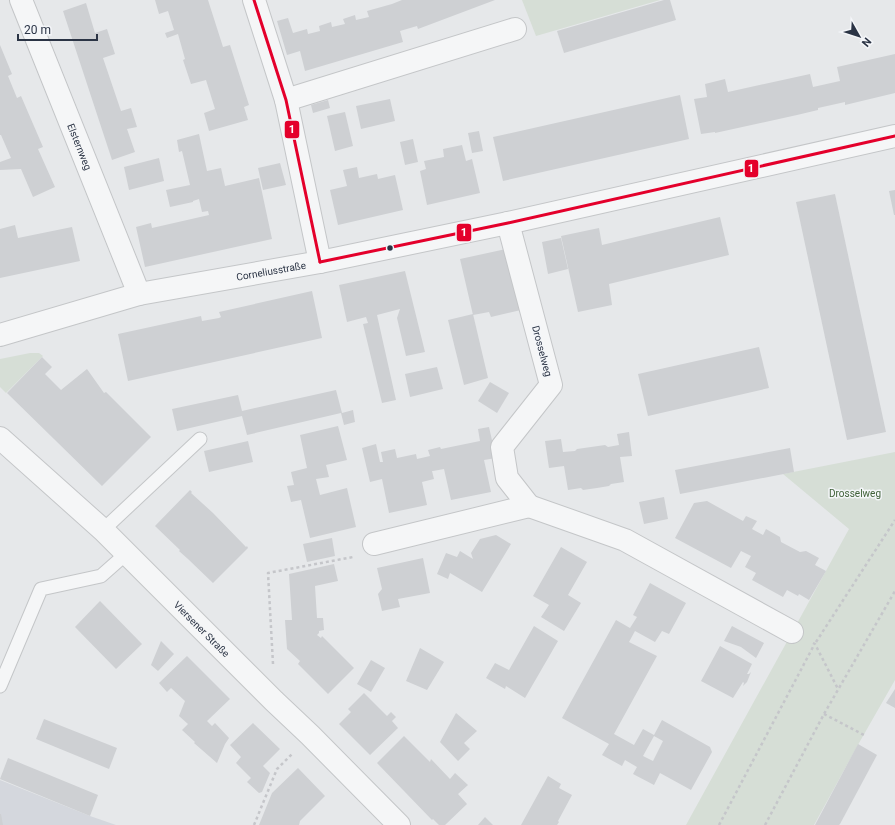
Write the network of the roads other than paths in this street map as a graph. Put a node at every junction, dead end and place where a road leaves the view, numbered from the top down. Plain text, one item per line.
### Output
1 (21, 0) edge
2 (254, 0) edge
3 (515, 29) dead end
4 (286, 100) junction
5 (895, 136) edge
6 (508, 223) junction
7 (320, 262) junction
8 (138, 294) junction
9 (0, 335) edge
10 (0, 438) edge
11 (200, 439) dead end
12 (528, 506) junction
13 (103, 530) junction
14 (374, 544) road end
15 (127, 553) junction
16 (792, 632) road end
17 (0, 686) edge
18 (399, 825) edge

1 - 8 street, Elsternweg
2 - 4 street
3 - 4 street
4 - 7 street
5 - 6 street, Corneliusstraße
6 - 7 street, Corneliusstraße
6 - 12 street, Drosselweg
7 - 8 street, Corneliusstraße
8 - 9 street, Corneliusstraße
10 - 13 street, Viersener Straße
11 - 13 lane
12 - 14 street
12 - 16 street
13 - 15 street, Viersener Straße
15 - 17 lane
15 - 18 street, Viersener Straße

